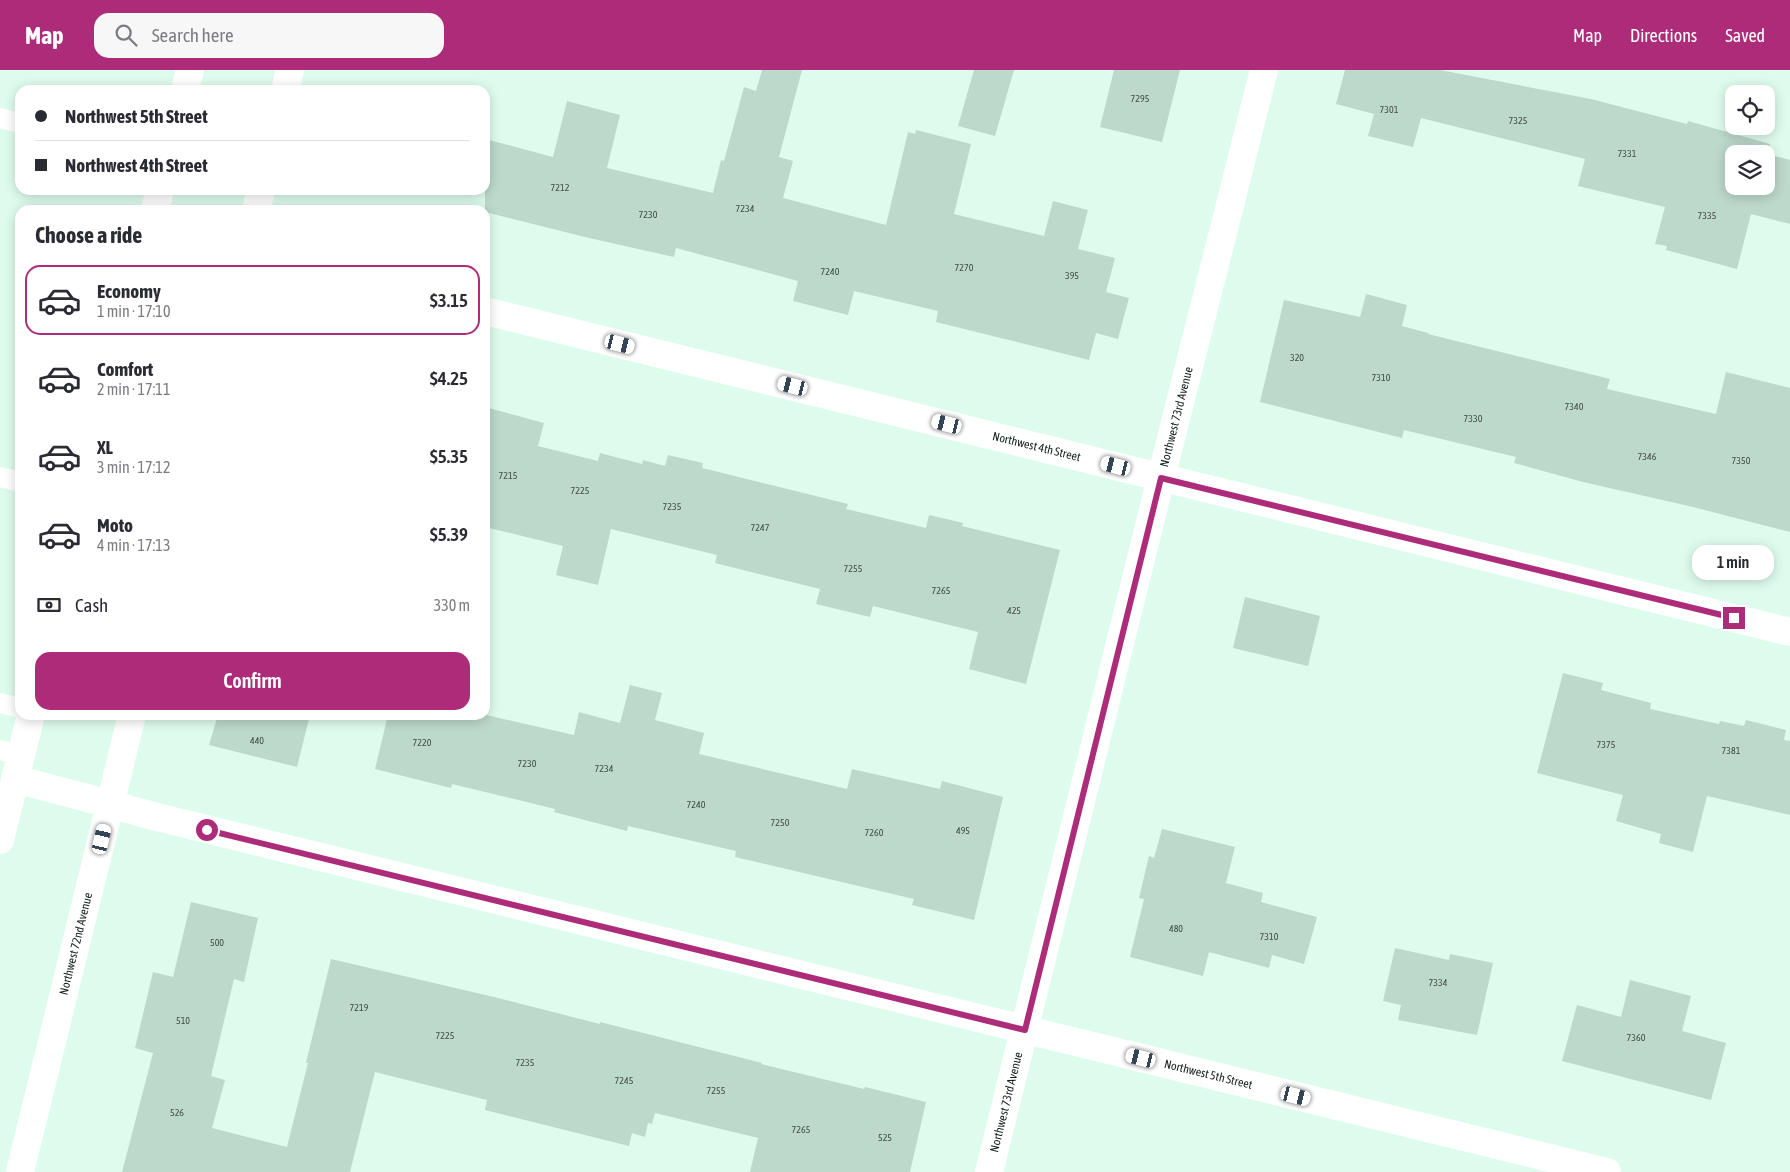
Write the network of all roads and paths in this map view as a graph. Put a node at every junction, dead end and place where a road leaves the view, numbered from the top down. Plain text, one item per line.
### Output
1 (190, 70) edge
2 (290, 70) edge
3 (1264, 70) edge
4 (186, 85) edge
5 (286, 85) edge
6 (0, 118) edge
7 (15, 122) edge
8 (490, 311) edge
9 (0, 477) edge
10 (1161, 478) junction
11 (15, 481) edge
12 (1790, 632) edge
13 (0, 703) edge
14 (15, 707) edge
15 (29, 720) edge
16 (131, 720) edge
17 (12, 761) edge
18 (110, 804) junction
19 (0, 840) edge
20 (1025, 1030) junction
21 (20, 1172) edge
22 (989, 1172) edge
23 (1607, 1172) edge

1 - 4 street
2 - 5 street
3 - 10 street, Northwest 73rd Avenue
6 - 7 lane
8 - 10 street, Northwest 4th Street
9 - 11 lane
10 - 12 street, Northwest 4th Street
10 - 20 street, Northwest 73rd Avenue
13 - 14 lane
15 - 17 street
16 - 18 street, Northwest 72nd Avenue
17 - 18 street, Northwest 5th Street
17 - 19 street
18 - 20 street, Northwest 5th Street
18 - 21 street, Northwest 72nd Avenue
20 - 22 street, Northwest 73rd Avenue
20 - 23 street, Northwest 5th Street

